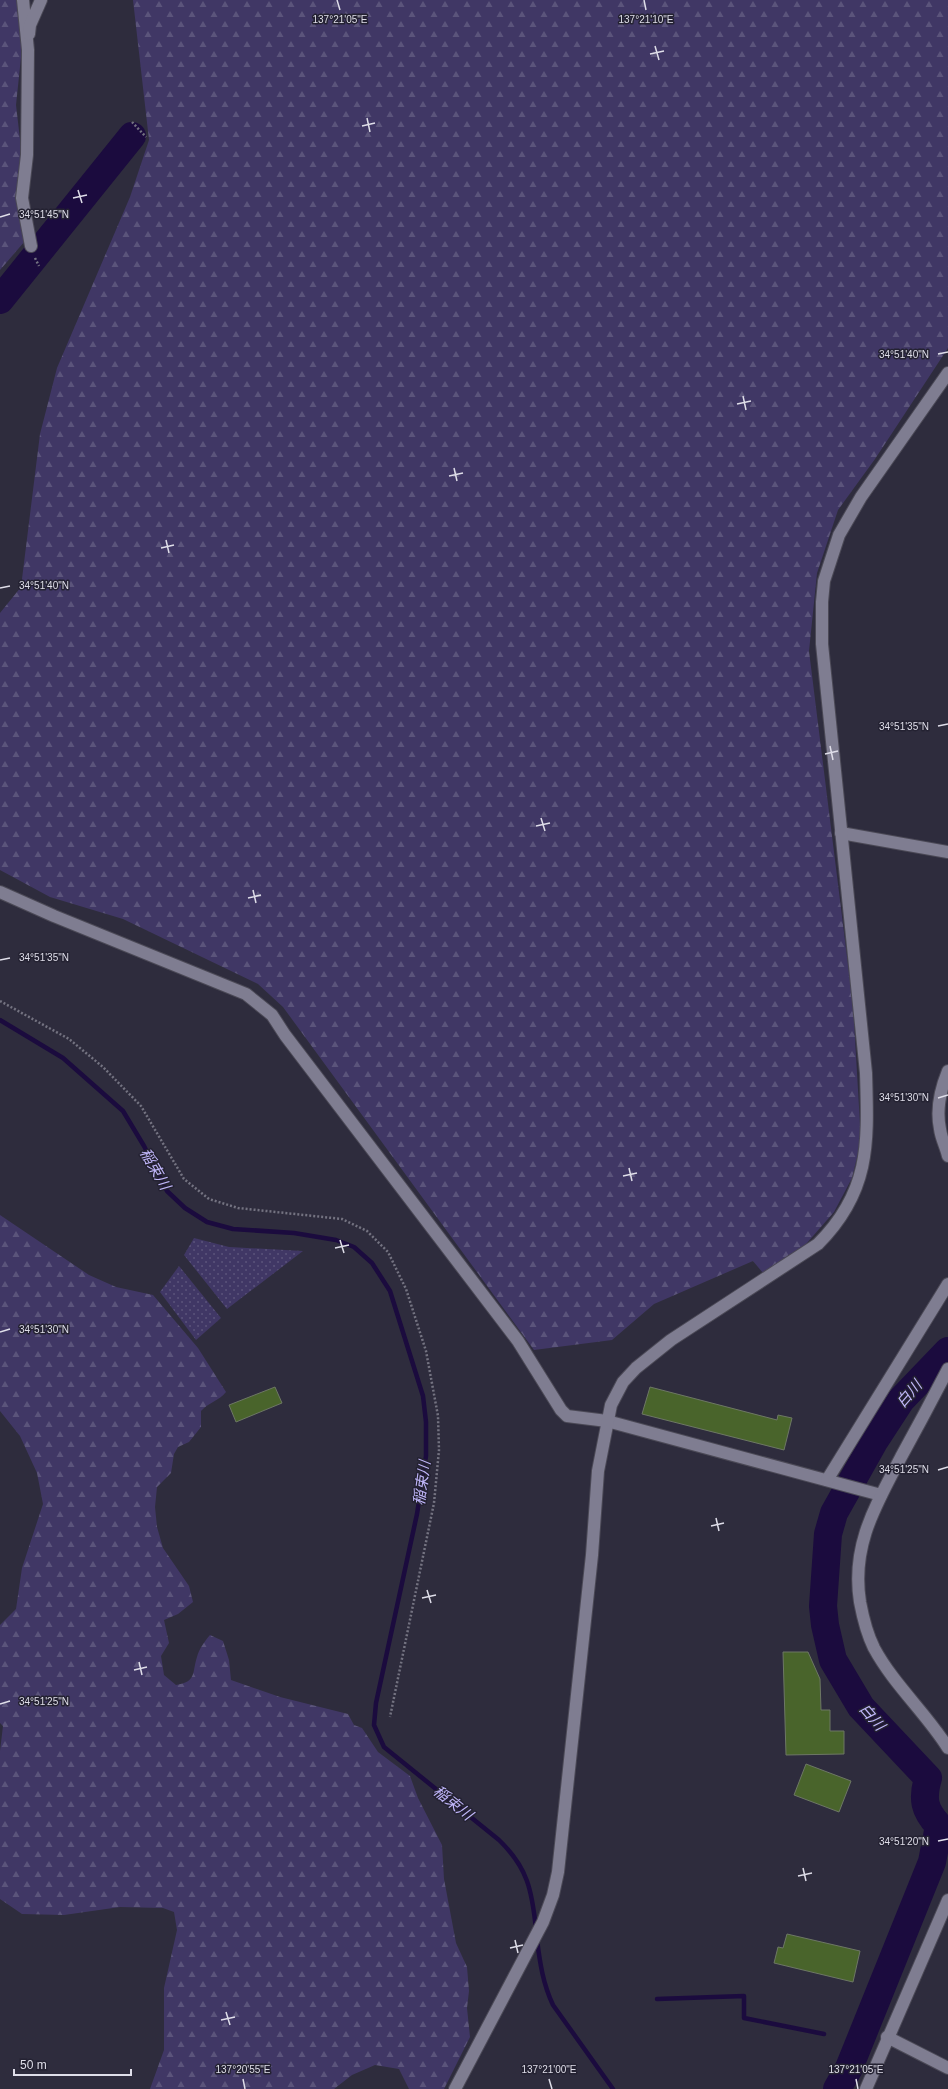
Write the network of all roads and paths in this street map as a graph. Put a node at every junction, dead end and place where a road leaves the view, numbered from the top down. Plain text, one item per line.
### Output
1 (23, 0) edge
2 (41, 0) edge
3 (28, 50) junction
4 (132, 122) dead end
5 (146, 137) dead end
6 (31, 246) dead end
7 (948, 373) edge
8 (840, 833) junction
9 (948, 852) edge
10 (0, 892) edge
11 (0, 1001) edge
12 (948, 1071) edge
13 (948, 1156) edge
14 (948, 1284) edge
15 (948, 1369) edge
16 (944, 1387) edge
17 (607, 1422) junction
18 (827, 1480) junction
19 (881, 1494) junction
20 (390, 1717) dead end
21 (948, 1748) edge
22 (948, 1900) edge
23 (887, 2037) junction
24 (948, 2068) edge
25 (455, 2089) edge
26 (866, 2089) edge

1 - 3 street
2 - 3 street
3 - 6 street
4 - 5 path
7 - 8 street
8 - 9 street
8 - 17 street
10 - 17 street
11 - 20 path
12 - 13 street
14 - 18 street
15 - 16 street
16 - 19 street
17 - 18 street
17 - 25 street
18 - 19 street
19 - 21 street
22 - 23 street
23 - 24 street
23 - 26 street

